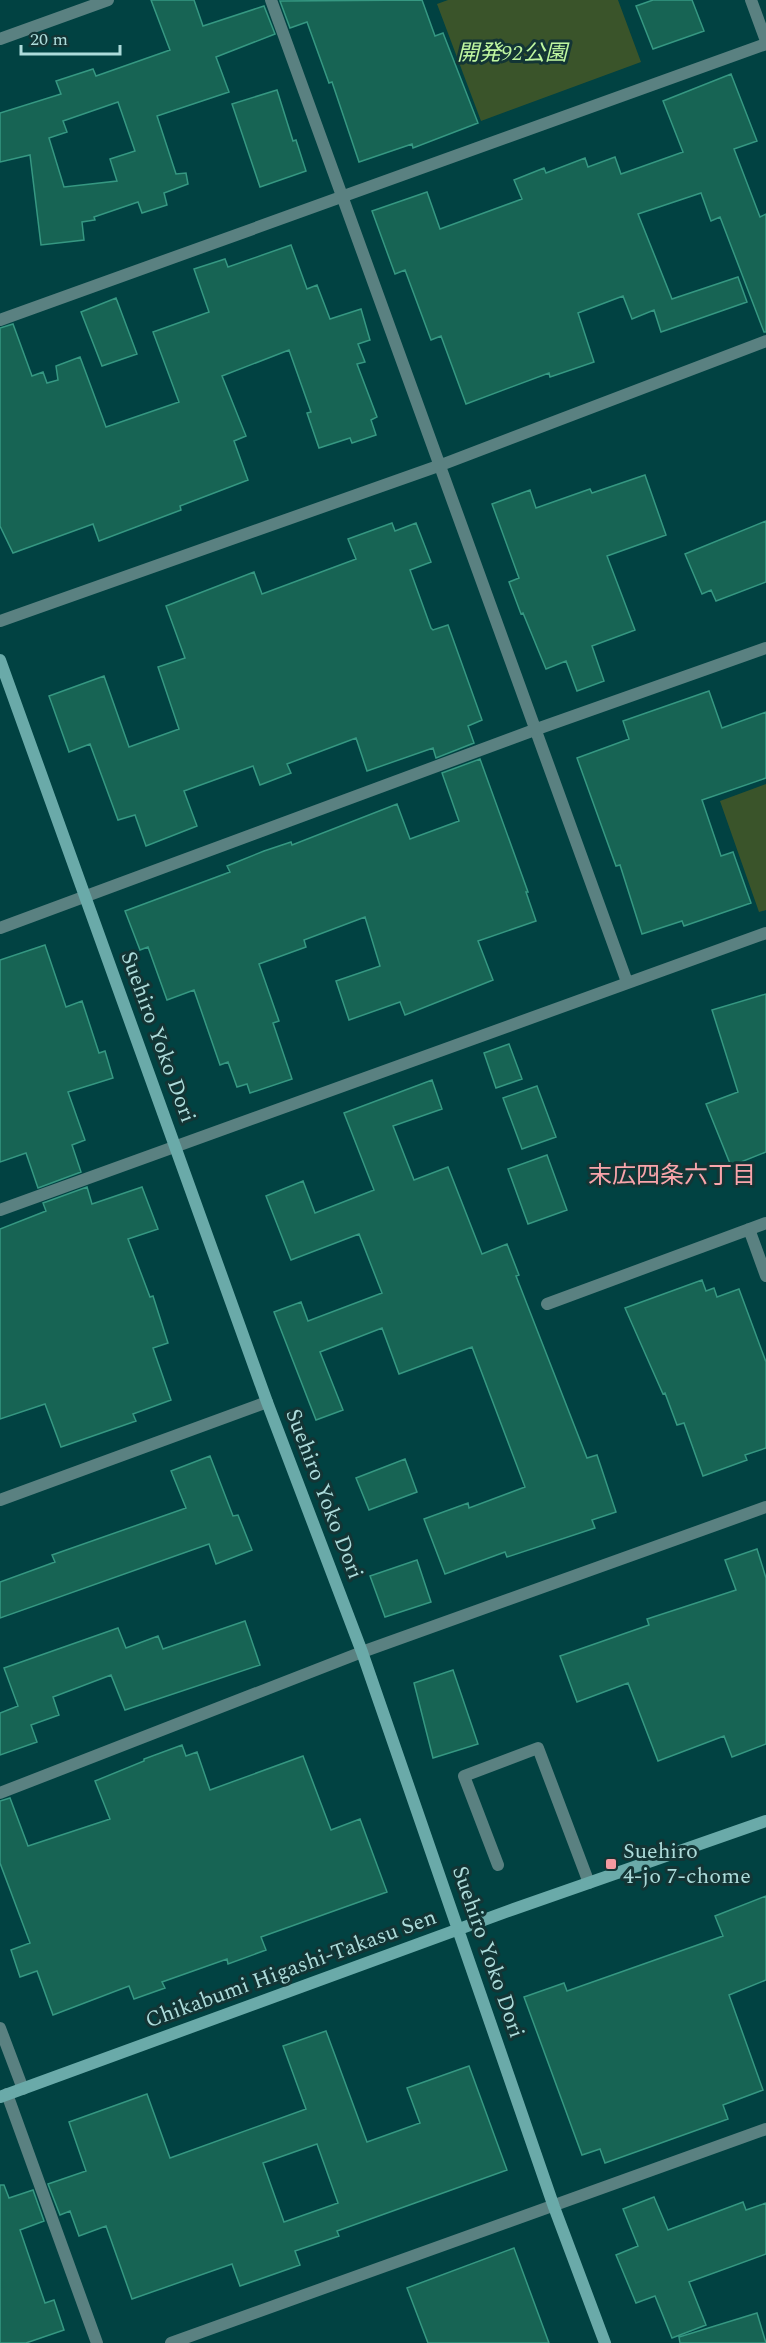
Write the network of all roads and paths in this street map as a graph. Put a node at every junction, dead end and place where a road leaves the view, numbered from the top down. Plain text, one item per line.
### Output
1 (108, 0) edge
2 (270, 0) edge
3 (751, 0) edge
4 (0, 39) edge
5 (766, 42) edge
6 (343, 197) junction
7 (0, 320) edge
8 (766, 341) edge
9 (441, 465) junction
10 (0, 621) edge
11 (766, 648) edge
12 (0, 660) edge
13 (537, 729) junction
14 (83, 898) junction
15 (0, 928) edge
16 (766, 933) edge
17 (627, 982) junction
18 (176, 1147) junction
19 (0, 1210) edge
20 (766, 1223) edge
21 (749, 1229) junction
22 (766, 1276) edge
23 (547, 1304) dead end
24 (267, 1402) junction
25 (0, 1500) edge
26 (766, 1507) edge
27 (362, 1652) junction
28 (0, 1793) edge
29 (766, 1821) edge
30 (498, 1865) dead end
31 (589, 1883) junction
32 (458, 1930) junction
33 (0, 2028) edge
34 (23, 2088) junction
35 (4, 2096) edge
36 (766, 2129) edge
37 (554, 2207) junction
38 (97, 2343) edge
39 (171, 2343) edge
40 (605, 2343) edge

1 - 4 street
2 - 6 street
3 - 5 street
5 - 6 street
6 - 7 street
6 - 9 street
8 - 9 street
9 - 10 street
9 - 13 street
11 - 13 street
12 - 14 street, Suehiro Yoko Dori
13 - 14 street
13 - 17 street
14 - 15 street
14 - 18 street, Suehiro Yoko Dori
16 - 17 street
17 - 18 street
18 - 19 street
18 - 24 street, Suehiro Yoko Dori
20 - 21 street
21 - 22 street
21 - 23 street
24 - 25 street
24 - 27 street, Suehiro Yoko Dori
26 - 27 street
27 - 28 street
27 - 32 street, Suehiro Yoko Dori
29 - 31 street, Chikabumi Higashi-Takasu Sen
30 - 31 street
31 - 32 street, Chikabumi Higashi-Takasu Sen
32 - 34 street, Chikabumi Higashi-Takasu Sen
32 - 37 street, Suehiro Yoko Dori
33 - 34 street
34 - 35 street, Chikabumi Higashi-Takasu Sen
35 - 38 street
36 - 37 street
37 - 39 street
37 - 40 street, Suehiro Yoko Dori

